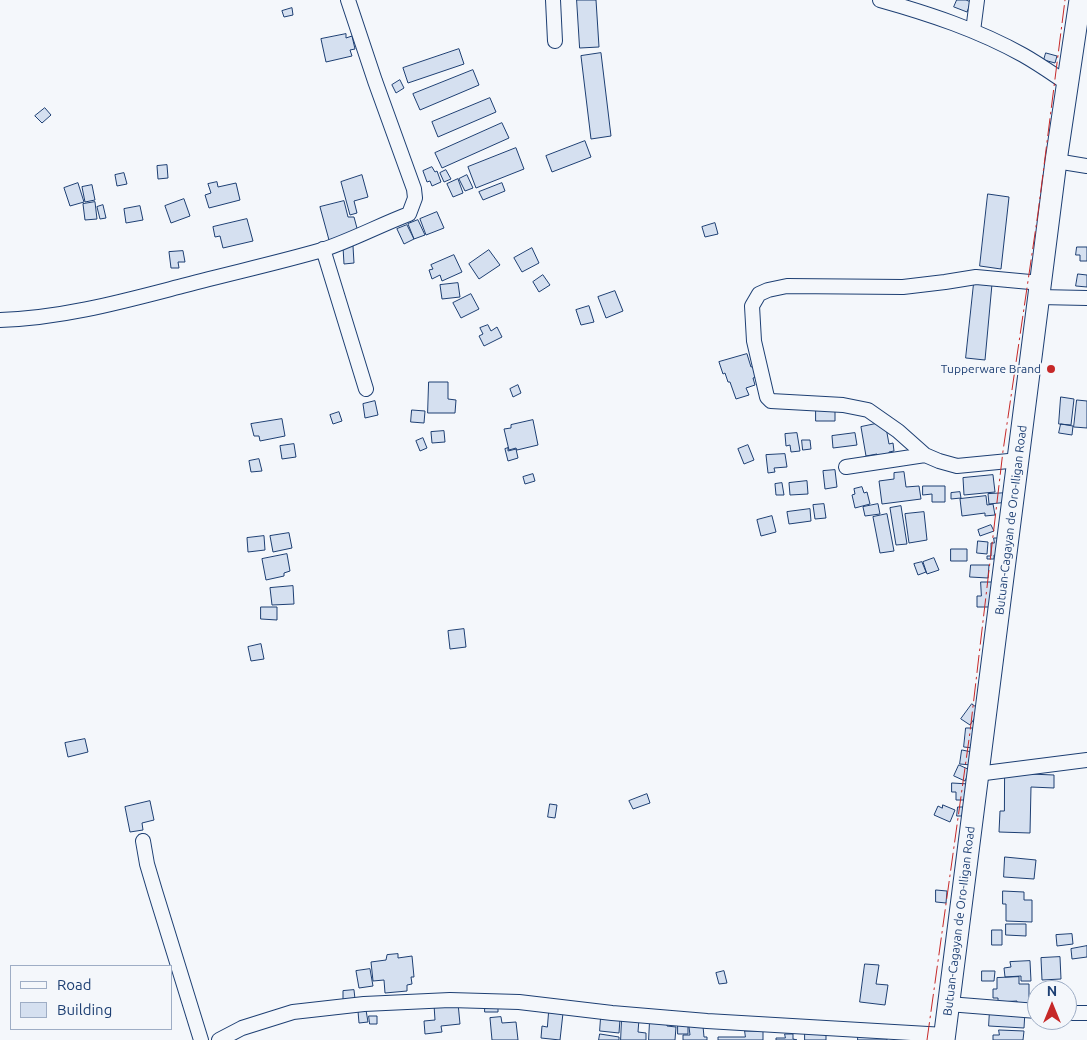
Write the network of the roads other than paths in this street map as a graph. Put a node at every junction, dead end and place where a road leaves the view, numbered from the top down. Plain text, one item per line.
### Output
1 (348, 0) edge
2 (553, 0) edge
3 (880, 0) edge
4 (977, 0) edge
5 (1082, 4) edge
6 (973, 31) junction
7 (555, 41) dead end
8 (1068, 84) junction
9 (1056, 161) junction
10 (1087, 166) edge
11 (323, 249) junction
12 (1040, 290) junction
13 (1087, 298) edge
14 (0, 320) edge
15 (366, 389) dead end
16 (925, 455) junction
17 (1019, 460) junction
18 (846, 467) dead end
19 (1087, 760) edge
20 (977, 774) junction
21 (144, 841) dead end
22 (948, 1004) junction
23 (1027, 1010) edge
24 (945, 1038) edge
25 (200, 1040) edge
26 (219, 1040) edge

1 - 11 street
2 - 7 street
3 - 6 street
4 - 6 street
5 - 8 highway, Butuan-Cagayan de Oro-Iligan Road
6 - 8 street
8 - 9 highway, Butuan-Cagayan de Oro-Iligan Road
9 - 10 street
9 - 12 highway, Butuan-Cagayan de Oro-Iligan Road
11 - 14 street
11 - 15 street
12 - 13 street
12 - 16 street
12 - 17 highway, Butuan-Cagayan de Oro-Iligan Road
16 - 17 street
16 - 18 street
17 - 20 highway, Butuan-Cagayan de Oro-Iligan Road
19 - 20 street
20 - 22 highway, Butuan-Cagayan de Oro-Iligan Road
21 - 25 street
22 - 23 street
22 - 24 highway, Butuan-Cagayan de Oro-Iligan Road
24 - 26 street

